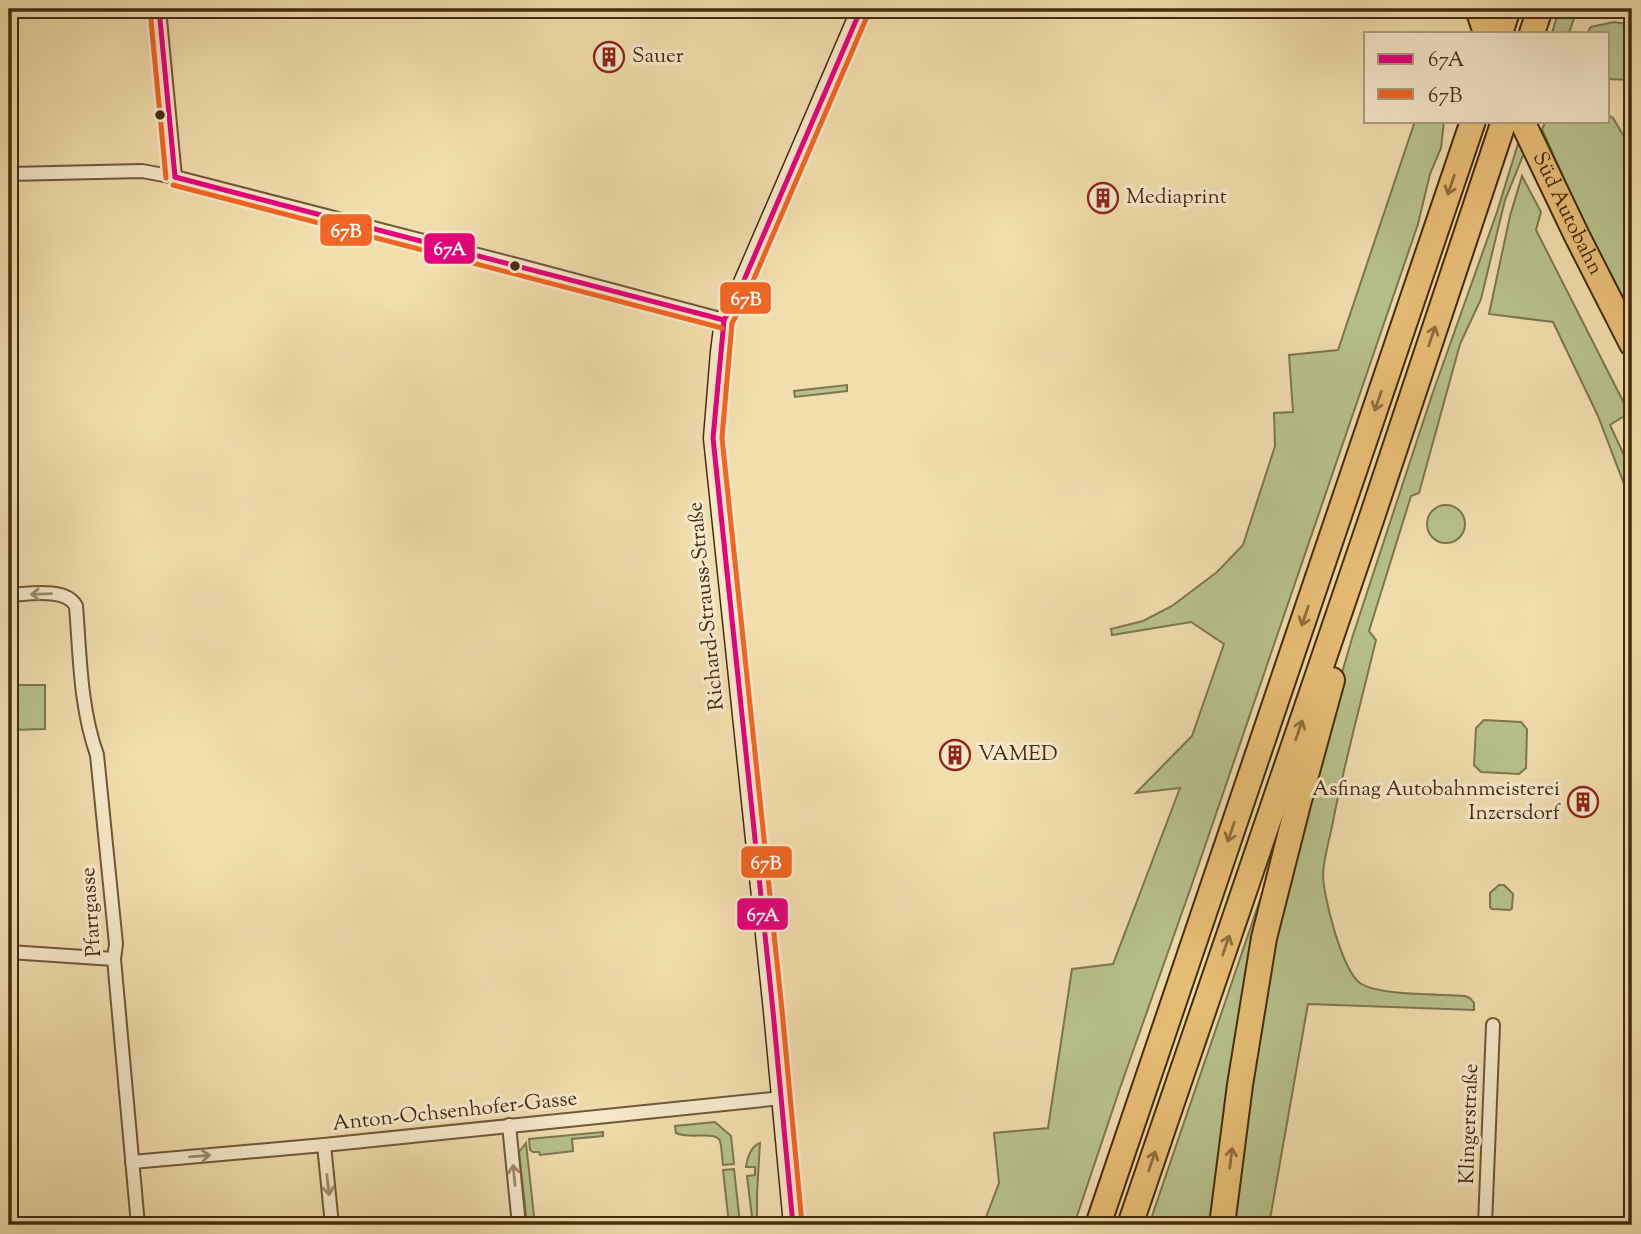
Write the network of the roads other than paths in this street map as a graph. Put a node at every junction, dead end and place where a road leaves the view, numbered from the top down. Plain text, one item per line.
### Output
1 (159, 9) edge
2 (861, 9) edge
3 (1478, 9) edge
4 (1507, 9) edge
5 (1540, 9) edge
6 (1486, 32) edge
7 (1500, 32) edge
8 (1532, 32) edge
9 (1473, 122) edge
10 (1504, 122) edge
11 (1522, 122) edge
12 (9, 174) edge
13 (175, 177) junction
14 (724, 320) junction
15 (1632, 344) edge
16 (1372, 517) junction
17 (9, 595) edge
18 (9, 952) edge
19 (114, 959) junction
20 (1493, 1025) dead end
21 (782, 1097) junction
22 (509, 1125) junction
23 (324, 1145) junction
24 (132, 1162) junction
25 (138, 1225) edge
26 (332, 1225) edge
27 (519, 1225) edge
28 (793, 1225) edge
29 (1098, 1225) edge
30 (1130, 1225) edge
31 (1222, 1225) edge
32 (1485, 1225) edge

1 - 13 street
2 - 14 main road, Richard-Strauss-Straße
3 - 6 highway
4 - 7 highway
5 - 8 highway
9 -> 29 highway
16 -> 10 highway
11 - 15 highway, Süd Autobahn
12 - 13 street
13 - 14 street
14 - 21 main road, Richard-Strauss-Straße
30 -> 16 highway
31 -> 16 highway
19 -> 17 street, Pfarrgasse
18 - 19 street
19 - 24 street, Pfarrgasse
20 - 32 street, Klingerstraße
21 - 22 street, Anton-Ochsenhofer-Gasse
21 - 28 main road, Richard-Strauss-Straße
22 - 23 street, Anton-Ochsenhofer-Gasse
27 -> 22 street
24 -> 23 street, Anton-Ochsenhofer-Gasse
23 -> 26 street
24 - 25 street, Pfarrgasse

